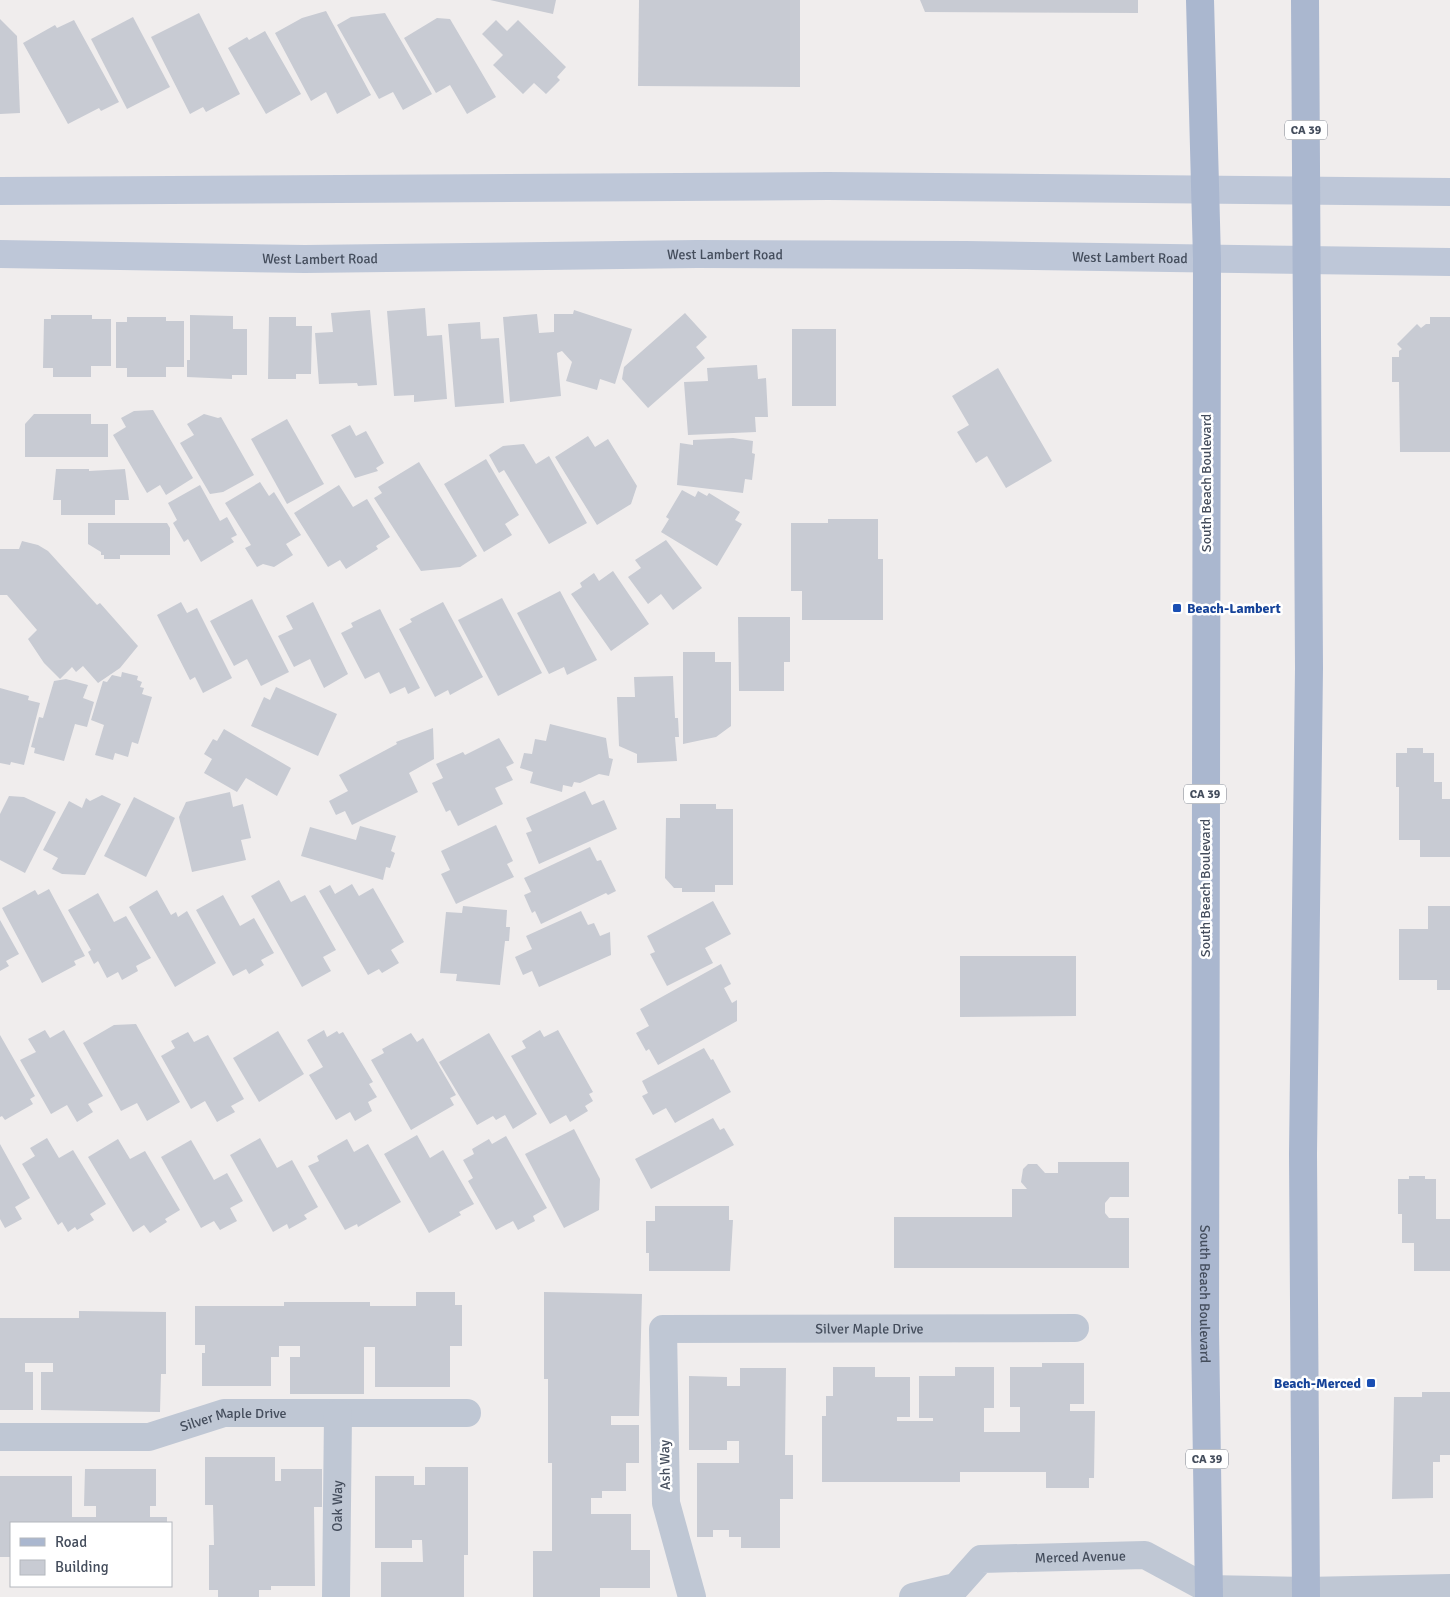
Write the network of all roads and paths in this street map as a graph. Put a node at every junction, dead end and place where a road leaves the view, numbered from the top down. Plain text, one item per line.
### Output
1 (1200, 0) edge
2 (1305, 0) edge
3 (1206, 189) junction
4 (0, 191) edge
5 (1307, 192) junction
6 (1450, 192) edge
7 (0, 254) edge
8 (1206, 259) junction
9 (1308, 261) junction
10 (1450, 262) edge
11 (1076, 1328) dead end
12 (663, 1329) joint
13 (468, 1413) dead end
14 (338, 1414) junction
15 (0, 1437) edge
16 (1450, 1588) edge
17 (959, 1594) edge
18 (1203, 1594) edge
19 (1306, 1594) edge
20 (336, 1597) edge
21 (692, 1597) edge
22 (913, 1597) edge

1 - 3 main road, South Beach Boulevard / CA 39
2 - 5 main road, CA 39
3 - 4 main road
3 - 5 main road
3 - 8 main road, South Beach Boulevard / CA 39
5 - 6 main road
5 - 9 main road, CA 39
7 - 8 main road, West Lambert Road
8 - 9 main road, West Lambert Road
8 - 18 main road, South Beach Boulevard / CA 39
9 - 10 main road, West Lambert Road
9 - 19 main road, CA 39
11 - 12 street, Silver Maple Drive
12 - 21 street, Ash Way
13 - 14 street, Silver Maple Drive
14 - 15 street, Silver Maple Drive
14 - 20 street, Oak Way
16 - 19 street, Merced Avenue
17 - 18 street, Merced Avenue
17 - 22 street, Merced Avenue
18 - 19 street, Merced Avenue

